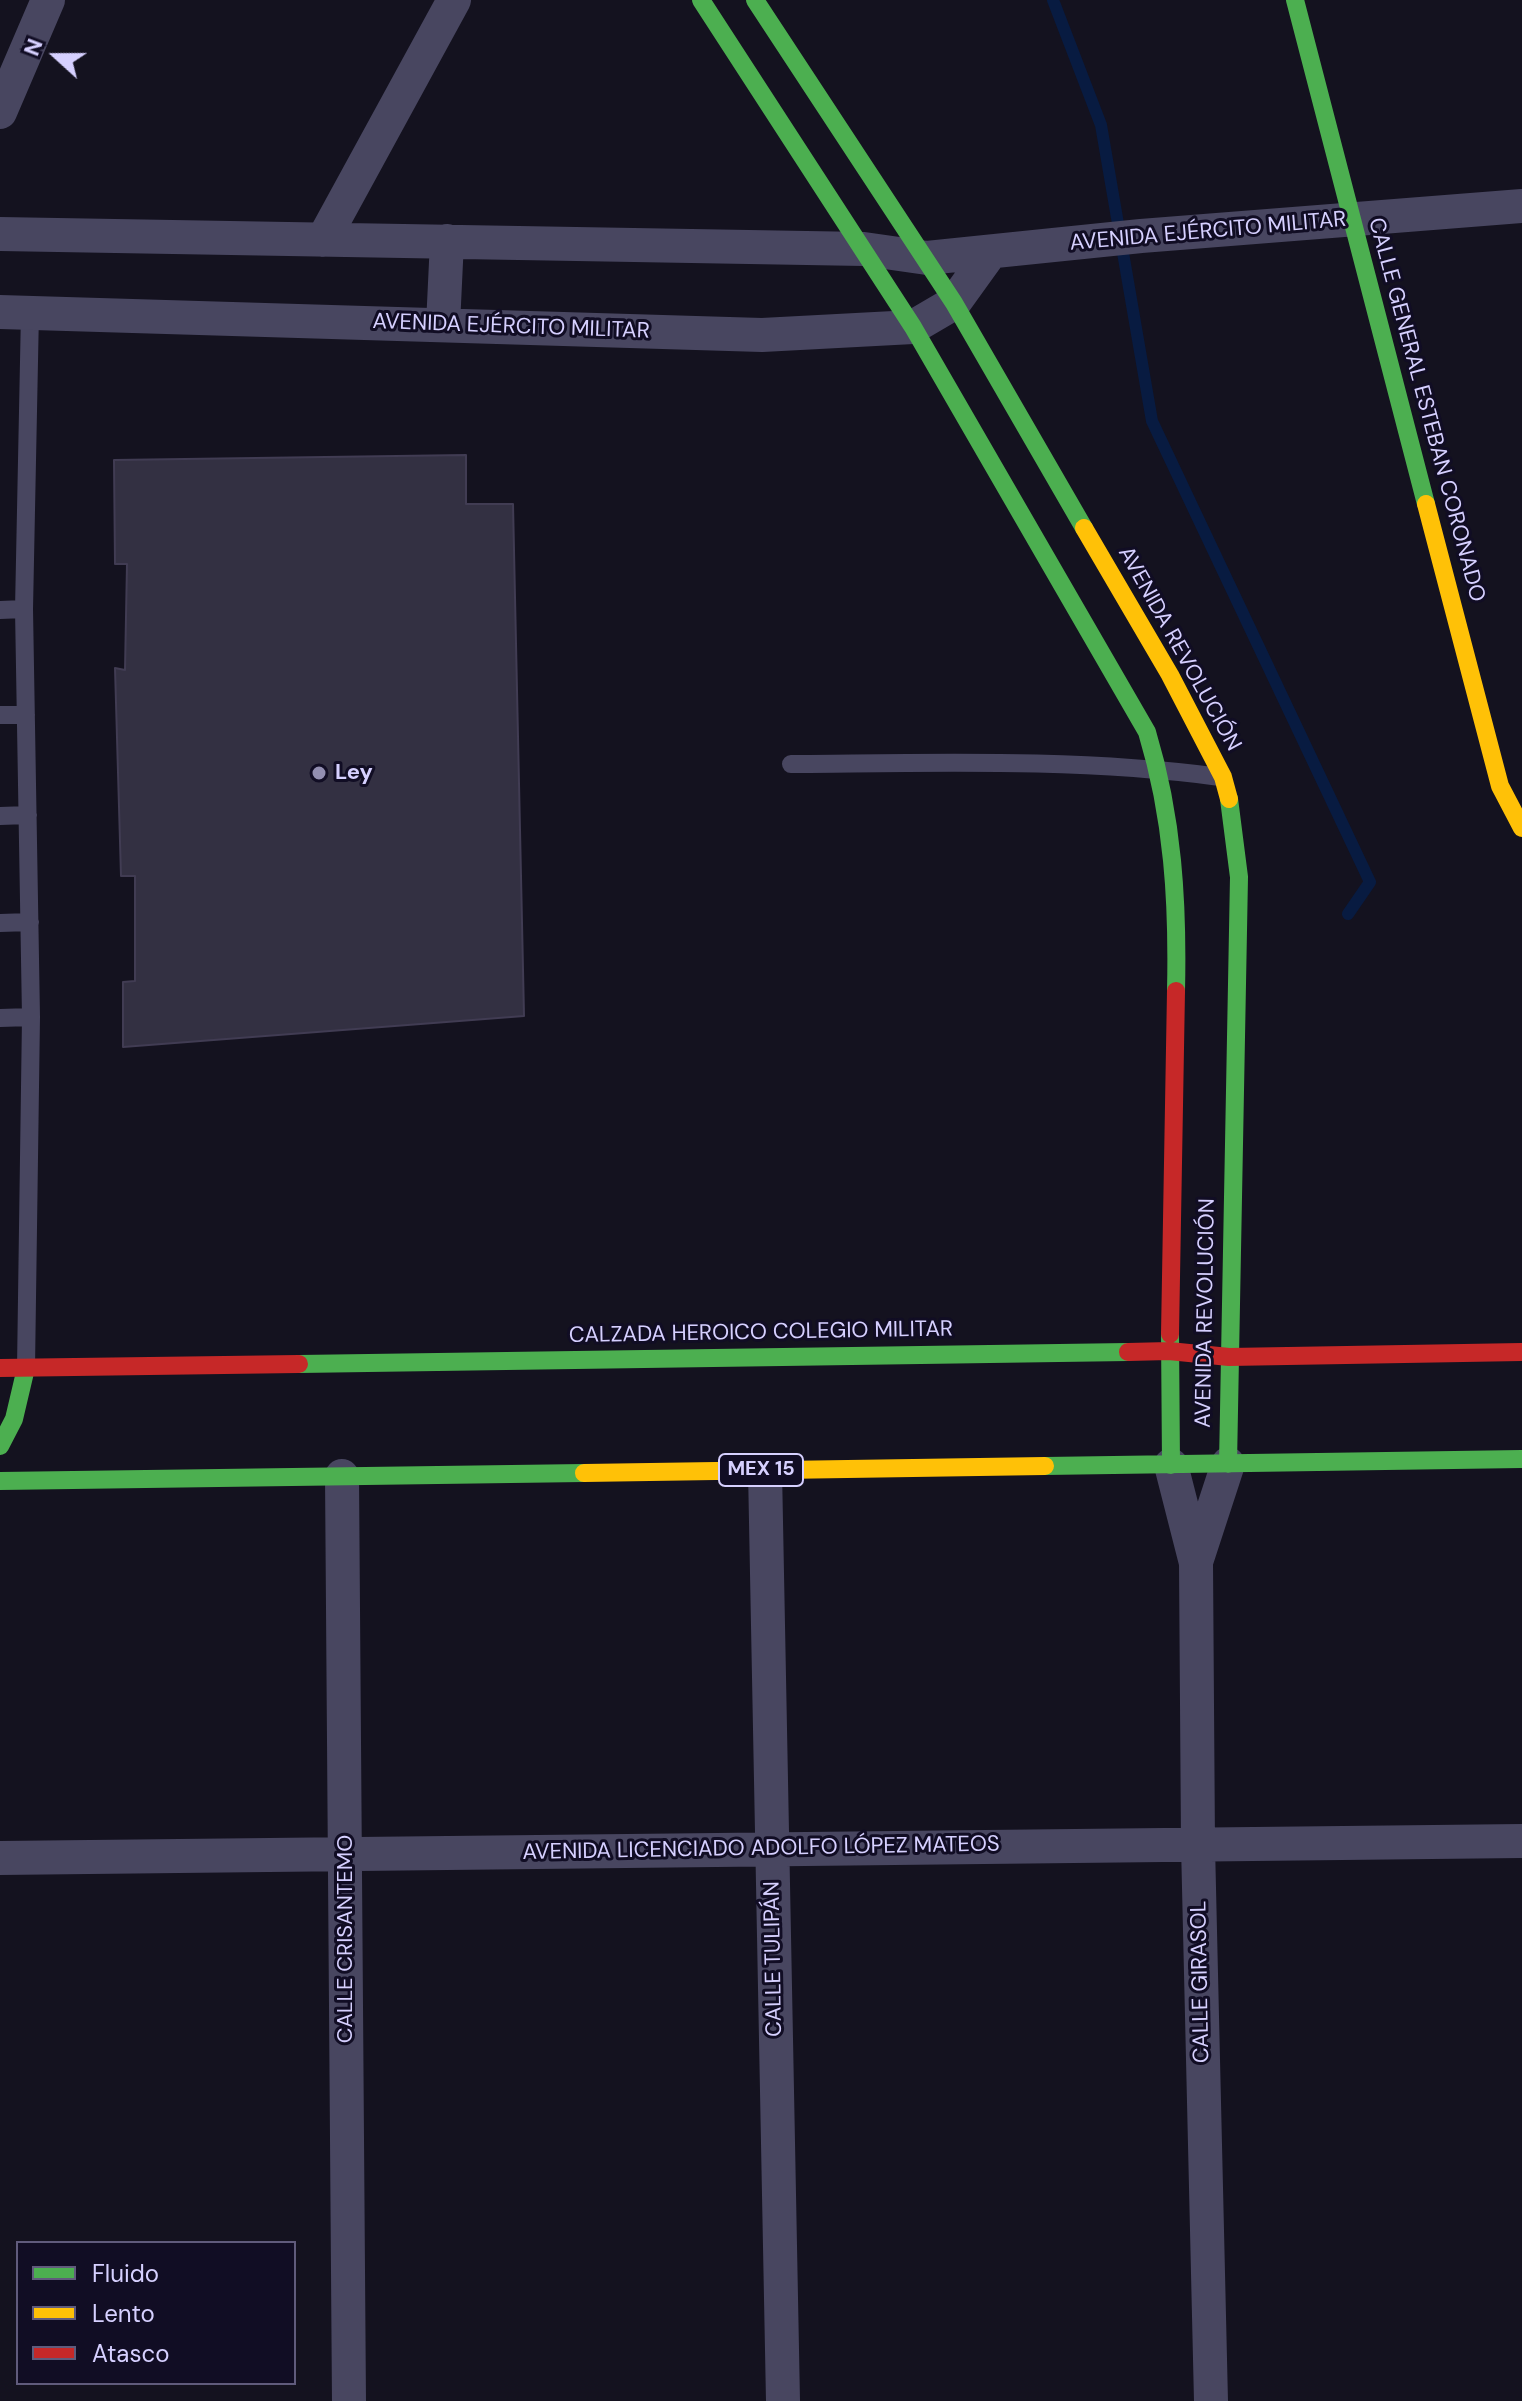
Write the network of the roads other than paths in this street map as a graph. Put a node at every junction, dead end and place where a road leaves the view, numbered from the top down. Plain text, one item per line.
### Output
1 (48, 0) edge
2 (454, 0) edge
3 (701, 0) edge
4 (755, 0) edge
5 (1295, 0) edge
6 (0, 112) edge
7 (1522, 206) edge
8 (1352, 221) junction
9 (0, 234) edge
10 (323, 240) junction
11 (447, 241) junction
12 (864, 249) junction
13 (990, 253) junction
14 (927, 258) junction
15 (954, 303) junction
16 (15, 312) edge
17 (443, 325) junction
18 (913, 327) junction
19 (24, 609) junction
20 (0, 610) edge
21 (0, 715) edge
22 (26, 715) junction
23 (791, 764) dead end
24 (1160, 769) junction
25 (1223, 777) junction
26 (28, 815) junction
27 (0, 816) edge
28 (1522, 828) edge
29 (30, 922) junction
30 (0, 923) edge
31 (31, 1017) junction
32 (0, 1018) edge
33 (1169, 1351) junction
34 (1522, 1352) edge
35 (1229, 1357) junction
36 (0, 1368) edge
37 (26, 1368) junction
38 (0, 1446) edge
39 (1522, 1459) edge
40 (1228, 1464) junction
41 (1171, 1465) junction
42 (765, 1470) junction
43 (342, 1476) junction
44 (0, 1481) edge
45 (1196, 1563) junction
46 (1522, 1841) edge
47 (1198, 1845) junction
48 (772, 1849) junction
49 (346, 1854) junction
50 (0, 1858) edge
51 (349, 2401) edge
52 (783, 2401) edge
53 (1211, 2401) edge

1 - 6 street
2 - 10 street
3 - 12 main road, AVENIDA REVOLUCIÓN
4 - 14 main road, AVENIDA REVOLUCIÓN
5 - 8 main road, CALLE GENERAL ESTEBAN CORONADO
7 - 8 street, AVENIDA EJÉRCITO MILITAR
8 - 13 street, AVENIDA EJÉRCITO MILITAR
8 - 28 main road, CALLE GENERAL ESTEBAN CORONADO
9 - 10 street, AVENIDA EJÉRCITO MILITAR
10 - 11 street, AVENIDA EJÉRCITO MILITAR
11 - 12 street, AVENIDA EJÉRCITO MILITAR
11 - 17 street
12 - 14 street, AVENIDA EJÉRCITO MILITAR
12 - 18 main road, AVENIDA REVOLUCIÓN
13 - 14 street, AVENIDA EJÉRCITO MILITAR
13 - 15 street, AVENIDA EJÉRCITO MILITAR
14 - 15 main road, AVENIDA REVOLUCIÓN
15 - 18 street, AVENIDA EJÉRCITO MILITAR
15 - 25 main road, AVENIDA REVOLUCIÓN
16 - 17 street, AVENIDA EJÉRCITO MILITAR
16 - 19 lane
17 - 18 street, AVENIDA EJÉRCITO MILITAR
18 - 24 main road, AVENIDA REVOLUCIÓN
19 - 20 lane
19 - 22 lane
21 - 22 lane
22 - 26 lane
23 - 24 lane
24 - 25 lane
24 - 33 main road, AVENIDA REVOLUCIÓN
25 - 35 main road, AVENIDA REVOLUCIÓN
26 - 27 lane
26 - 29 lane
29 - 30 lane
29 - 31 lane
31 - 32 lane
31 - 37 lane
33 - 35 main road, CALZADA HEROICO COLEGIO MILITAR
33 - 37 main road, CALZADA HEROICO COLEGIO MILITAR
33 - 41 main road, AVENIDA REVOLUCIÓN
34 - 35 main road, CALZADA HEROICO COLEGIO MILITAR
35 - 40 main road, AVENIDA REVOLUCIÓN
36 - 37 main road, CALZADA HEROICO COLEGIO MILITAR
37 - 38 main road
39 - 40 main road, MEX 15
40 - 41 main road, MEX 15
40 - 45 street, CALLE GIRASOL
41 - 42 main road, MEX 15
41 - 45 street, CALLE GIRASOL
42 - 43 main road, MEX 15
42 - 48 street, CALLE TULIPÁN
43 - 44 main road, MEX 15
43 - 49 street, CALLE CRISANTEMO
45 - 47 street, CALLE GIRASOL
46 - 47 street, AVENIDA LICENCIADO ADOLFO LÓPEZ MATEOS
47 - 48 street, AVENIDA LICENCIADO ADOLFO LÓPEZ MATEOS
47 - 53 street, CALLE GIRASOL
48 - 49 street, AVENIDA LICENCIADO ADOLFO LÓPEZ MATEOS
48 - 52 street, CALLE TULIPÁN
49 - 50 street, AVENIDA LICENCIADO ADOLFO LÓPEZ MATEOS
49 - 51 street, CALLE CRISANTEMO

